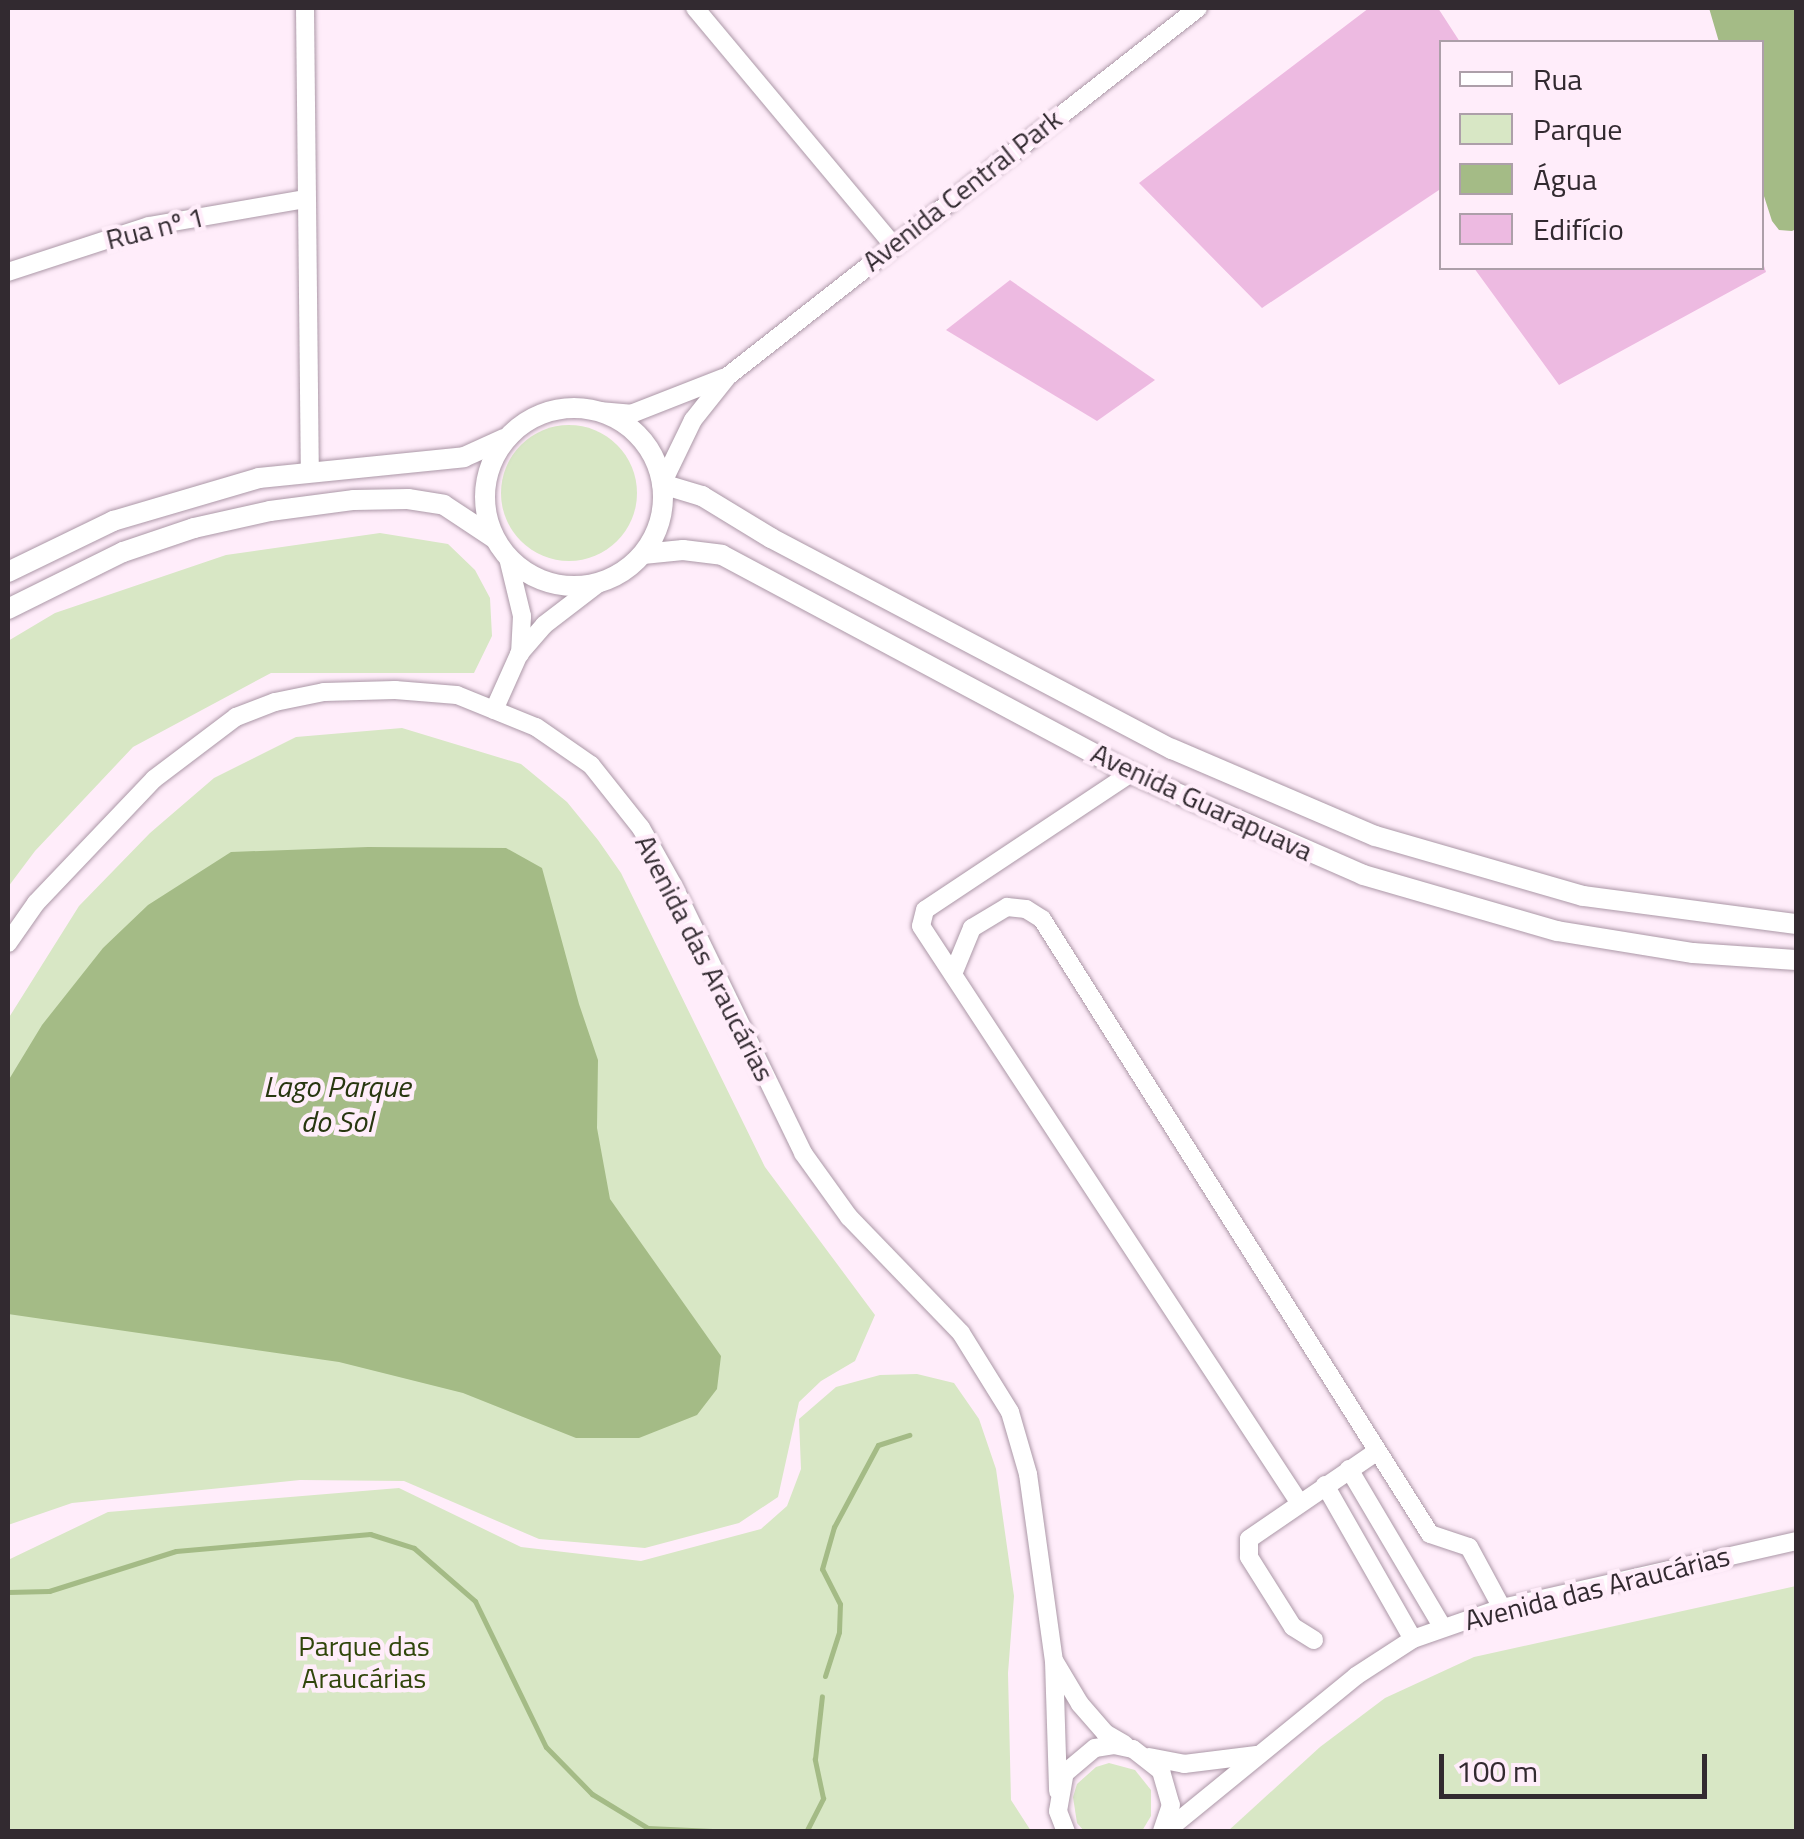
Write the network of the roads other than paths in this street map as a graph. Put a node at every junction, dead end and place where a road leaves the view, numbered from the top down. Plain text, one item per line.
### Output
1 (305, 8) edge
2 (695, 8) edge
3 (1198, 8) edge
4 (306, 199) junction
5 (892, 244) junction
6 (8, 272) edge
7 (728, 376) junction
8 (599, 411) junction
9 (506, 438) junction
10 (310, 470) junction
11 (662, 484) junction
12 (494, 538) junction
13 (642, 554) junction
14 (508, 558) junction
15 (8, 572) edge
16 (600, 582) junction
17 (8, 609) edge
18 (520, 654) junction
19 (494, 710) junction
20 (1131, 773) junction
21 (1796, 924) edge
22 (8, 943) edge
23 (1796, 960) edge
24 (953, 974) junction
25 (1376, 1452) junction
26 (1349, 1469) junction
27 (1325, 1485) junction
28 (1299, 1502) junction
29 (1796, 1541) edge
30 (1409, 1570) junction
31 (1385, 1586) junction
32 (1502, 1608) junction
33 (1442, 1626) junction
34 (1413, 1639) junction
35 (1314, 1640) dead end
36 (1054, 1662) junction
37 (1141, 1753) junction
38 (1257, 1754) junction
39 (1058, 1791) junction
40 (1066, 1832) edge
41 (1164, 1832) edge

1 - 4 street
2 - 5 street
3 - 5 street, Avenida Central Park
4 - 6 street, Rua nº 1
4 - 10 street
5 - 7 street, Avenida Central Park
7 - 8 street
7 - 11 street
8 - 9 street
8 - 11 street
9 - 10 street
9 - 12 street
10 - 15 street
11 - 13 street
11 - 21 street, Avenida Guarapuava
12 - 14 street
12 - 17 street
13 - 16 street
13 - 20 street, Avenida Guarapuava
14 - 16 street
14 - 18 street
16 - 18 street
18 - 19 street
19 - 22 street, Avenida das Araucárias
19 - 36 street, Avenida das Araucárias
20 - 23 street, Avenida Guarapuava
20 - 24 street
24 - 25 street
24 - 28 street
25 - 26 street
25 - 32 street
26 - 27 street
26 - 30 street
27 - 28 street
27 - 31 street
28 - 35 street
29 - 32 street, Avenida das Araucárias
30 - 31 street
30 - 33 street
31 - 34 street
32 - 33 street, Avenida das Araucárias
33 - 34 street, Avenida das Araucárias
34 - 38 street, Avenida das Araucárias
36 - 37 street, Avenida das Araucárias
36 - 39 street, Avenida das Araucárias
37 - 38 street
37 - 39 street
37 - 41 street, Avenida das Araucárias
38 - 41 street, Avenida das Araucárias
39 - 40 street, Avenida das Araucárias

